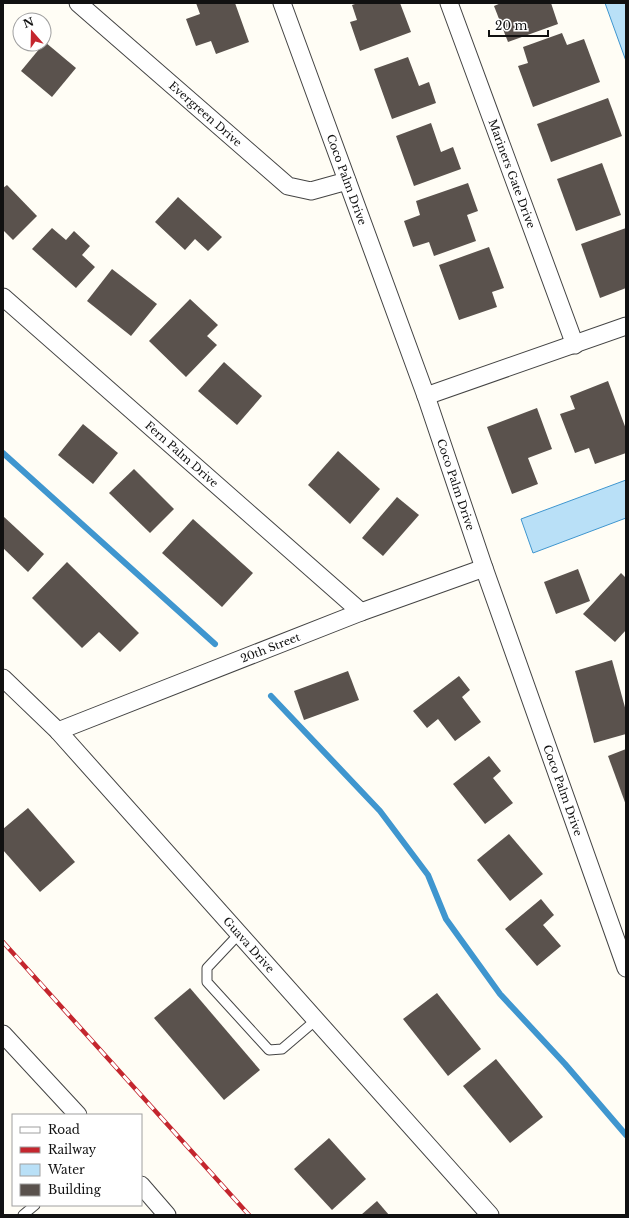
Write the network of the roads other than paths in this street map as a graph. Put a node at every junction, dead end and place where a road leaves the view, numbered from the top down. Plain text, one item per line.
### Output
1 (78, 3) edge
2 (282, 3) edge
3 (449, 3) edge
4 (347, 181) junction
5 (3, 297) edge
6 (626, 326) edge
7 (575, 345) junction
8 (426, 396) junction
9 (484, 568) junction
10 (361, 612) junction
11 (3, 678) edge
12 (58, 731) junction
13 (239, 934) junction
14 (626, 968) edge
15 (316, 1020) junction
16 (3, 1034) edge
17 (77, 1114) edge
18 (142, 1187) edge
19 (34, 1206) edge
20 (23, 1215) edge
21 (167, 1215) edge
22 (490, 1215) edge

1 - 4 street, Evergreen Drive
2 - 4 street, Coco Palm Drive
3 - 7 street, Mariners Gate Drive
4 - 8 street, Coco Palm Drive
5 - 10 street, Fern Palm Drive
6 - 7 street
7 - 8 street
8 - 9 street, Coco Palm Drive
9 - 10 street, 20th Street
9 - 14 street, Coco Palm Drive
10 - 12 street, 20th Street
11 - 12 street, Guava Drive
12 - 13 street, Guava Drive
13 - 15 street, Guava Drive
13 - 15 lane
15 - 22 street, Guava Drive
16 - 17 street
18 - 21 street
19 - 20 lane

